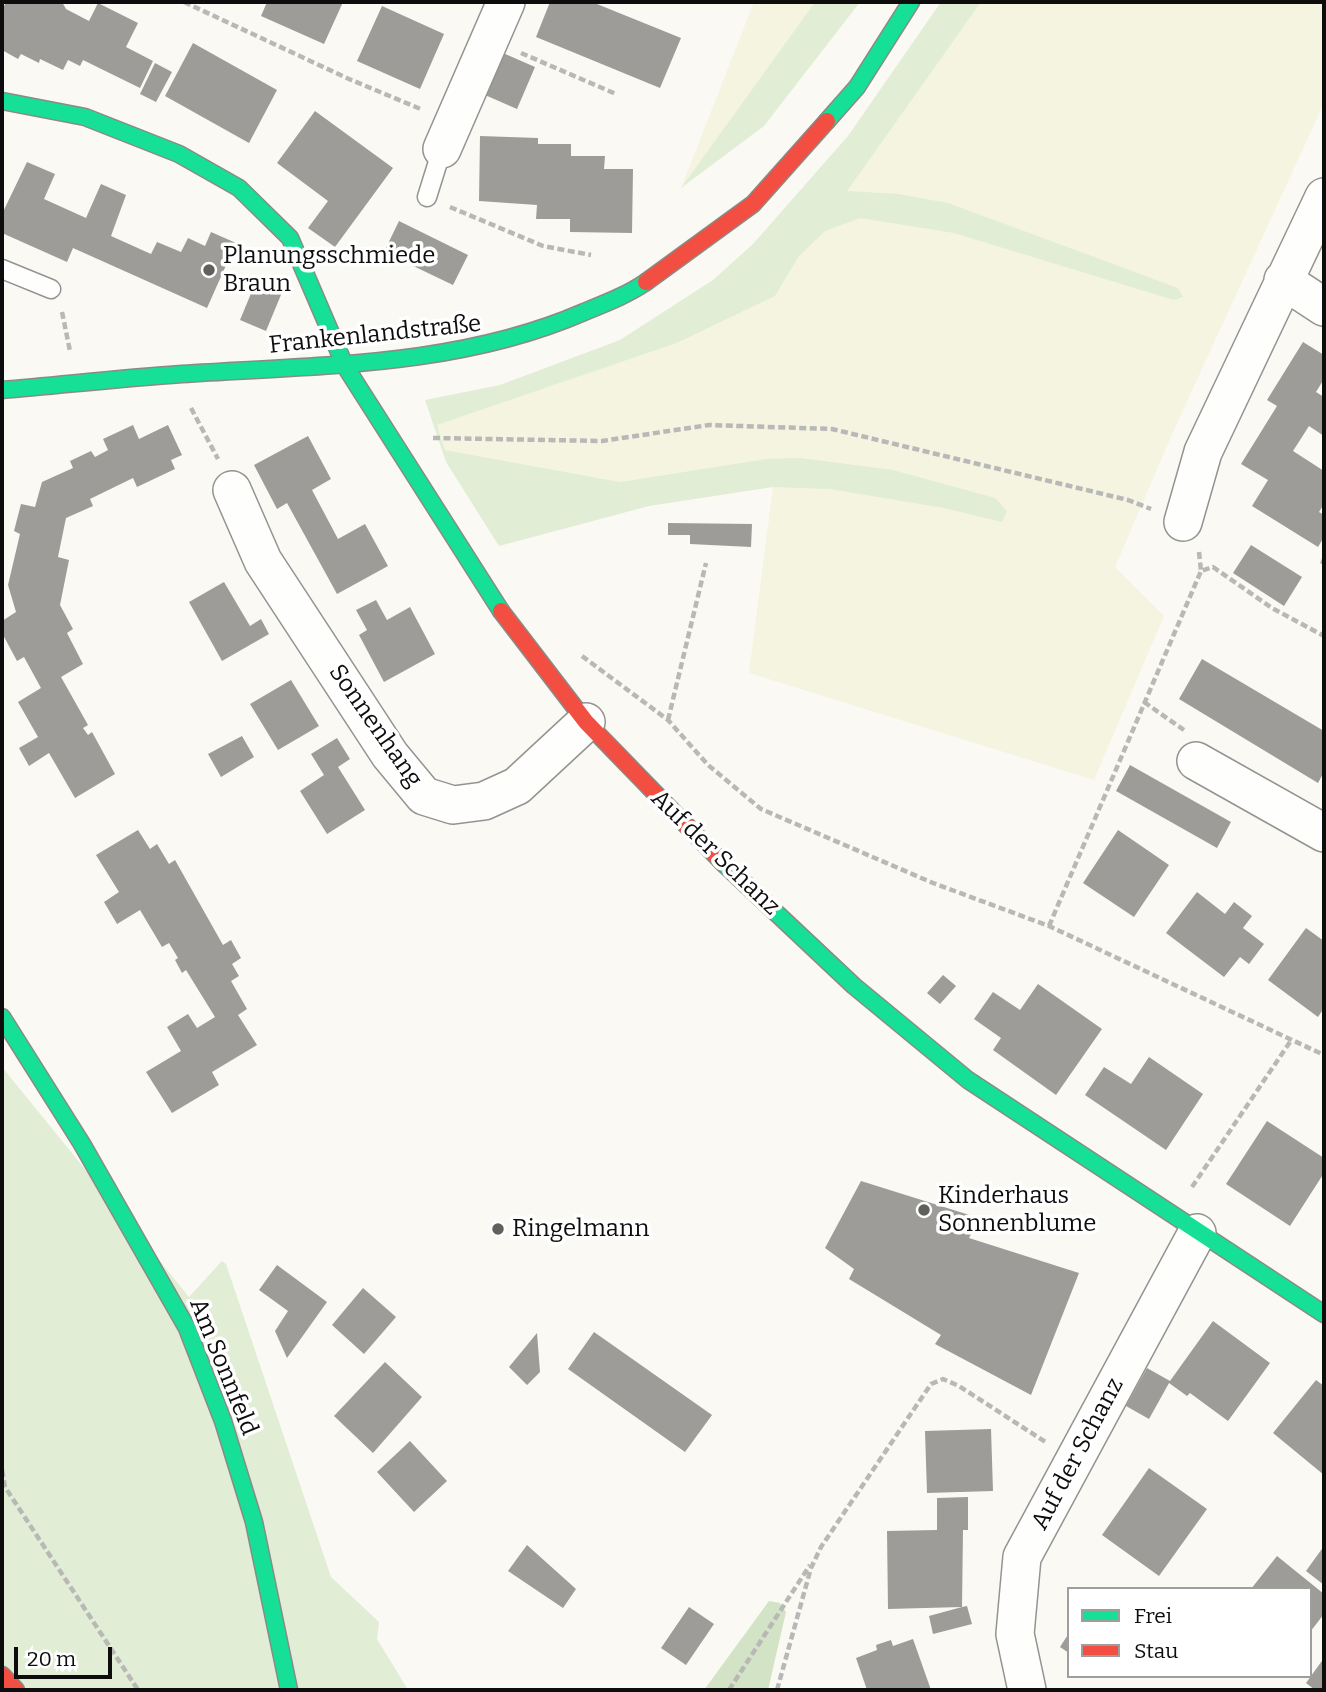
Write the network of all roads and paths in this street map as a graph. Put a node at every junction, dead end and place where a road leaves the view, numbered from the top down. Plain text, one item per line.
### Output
1 (184, 2) edge
2 (506, 2) edge
3 (911, 2) edge
4 (490, 40) junction
5 (616, 94) dead end
6 (2, 101) edge
7 (448, 135) junction
8 (427, 197) joint
9 (1324, 197) edge
10 (591, 255) dead end
11 (2, 269) edge
12 (1283, 280) junction
13 (55, 296) joint
14 (1324, 307) edge
15 (67, 332) dead end
16 (345, 366) junction
17 (2, 390) edge
18 (190, 407) dead end
19 (389, 438) junction
20 (232, 489) joint
21 (1183, 522) junction
22 (706, 563) dead end
23 (1201, 571) junction
24 (1324, 636) edge
25 (577, 652) dead end
26 (1143, 702) junction
27 (668, 720) junction
28 (586, 722) junction
29 (1196, 761) joint
30 (1324, 833) edge
31 (1049, 926) junction
32 (2, 1017) edge
33 (1292, 1039) junction
34 (1324, 1055) edge
35 (1184, 1225) junction
36 (1324, 1314) edge
37 (1075, 1461) junction
38 (2, 1470) edge
39 (821, 1547) junction
40 (2, 1675) edge
41 (16, 1690) edge
42 (138, 1690) edge
43 (289, 1690) edge
44 (729, 1690) edge
45 (777, 1690) edge
46 (1027, 1690) edge

1 - 7 path
2 - 4 street
3 - 16 main road, Frankenlandstraße
4 - 5 path
4 - 7 street
6 - 16 main road, Auf der Schanz
7 - 8 lane
8 - 10 path
9 - 12 street
11 - 13 lane
12 - 14 street
12 - 21 street
13 - 15 path
16 - 17 main road, Frankenlandstraße
16 - 19 main road, Auf der Schanz
18 - 20 path
19 - 21 path
19 - 28 main road, Auf der Schanz
20 - 28 street, Sonnenhang
21 - 23 path
22 - 27 path
23 - 24 path
23 - 26 path
25 - 27 path
26 - 29 path
26 - 31 path
27 - 31 path
28 - 35 main road, Auf der Schanz
29 - 30 street
31 - 33 path
32 - 43 main road, Am Sonnfeld
33 - 34 path
33 - 35 path
35 - 36 main road, Auf der Schanz
35 - 37 street, Auf der Schanz
37 - 39 path
37 - 46 street, Auf der Schanz
38 - 42 path
39 - 44 path
39 - 45 path
40 - 41 main road

